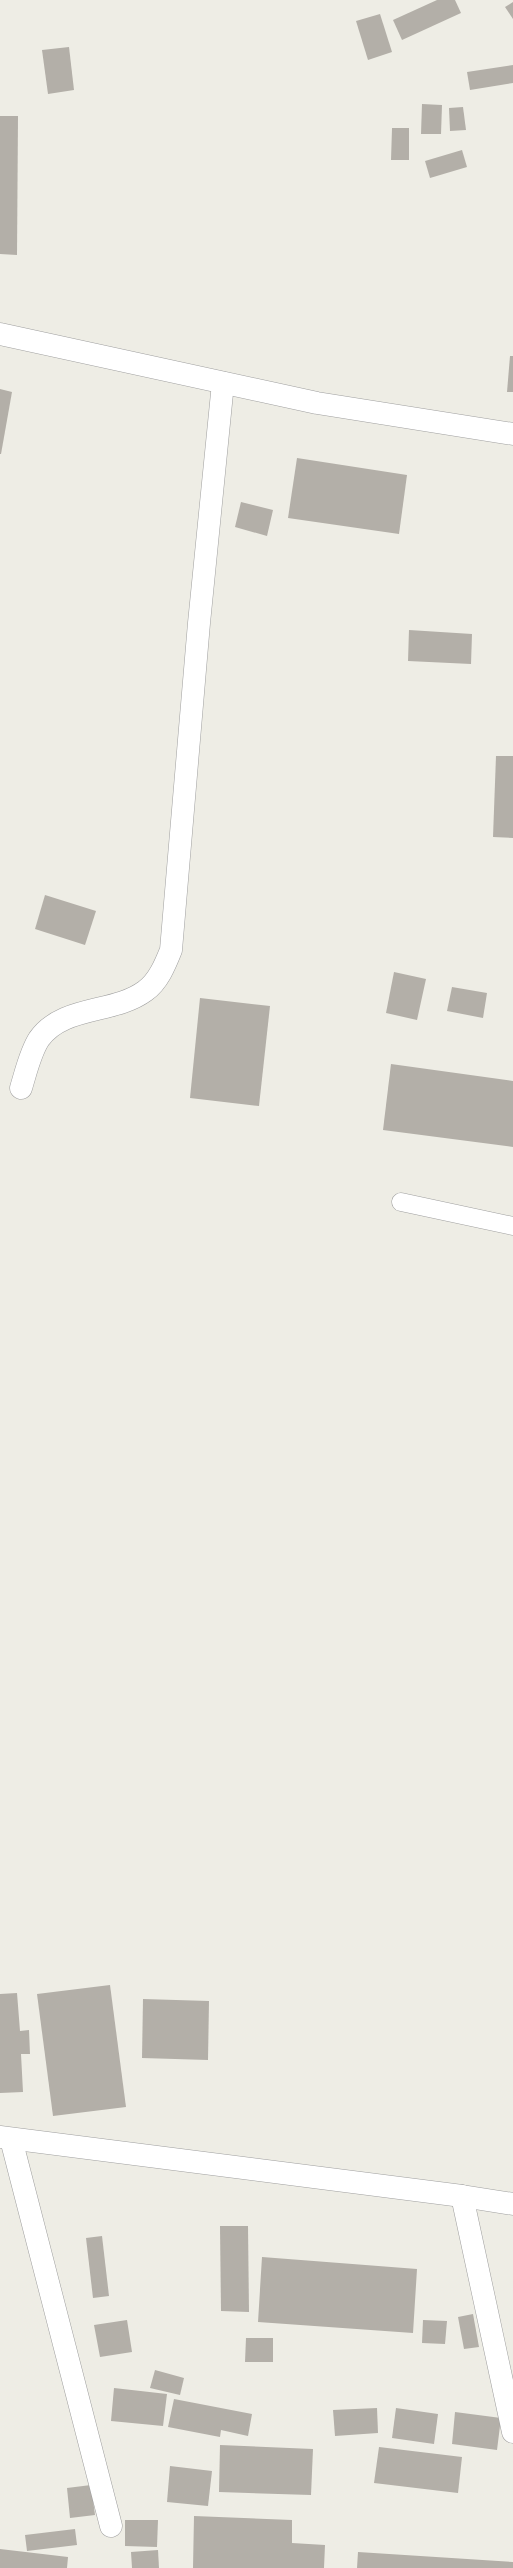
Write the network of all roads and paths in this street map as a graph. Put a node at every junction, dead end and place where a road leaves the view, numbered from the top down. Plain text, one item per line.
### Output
1 (0, 334) edge
2 (224, 383) junction
3 (513, 434) edge
4 (21, 1088) dead end
5 (400, 1202) dead end
6 (513, 1226) edge
7 (6, 2138) edge
8 (462, 2196) junction
9 (513, 2204) edge
10 (513, 2432) edge
11 (111, 2526) dead end

1 - 2 street
2 - 3 street
2 - 4 street
5 - 6 lane
7 - 8 street
7 - 11 street
8 - 9 street
8 - 10 street

